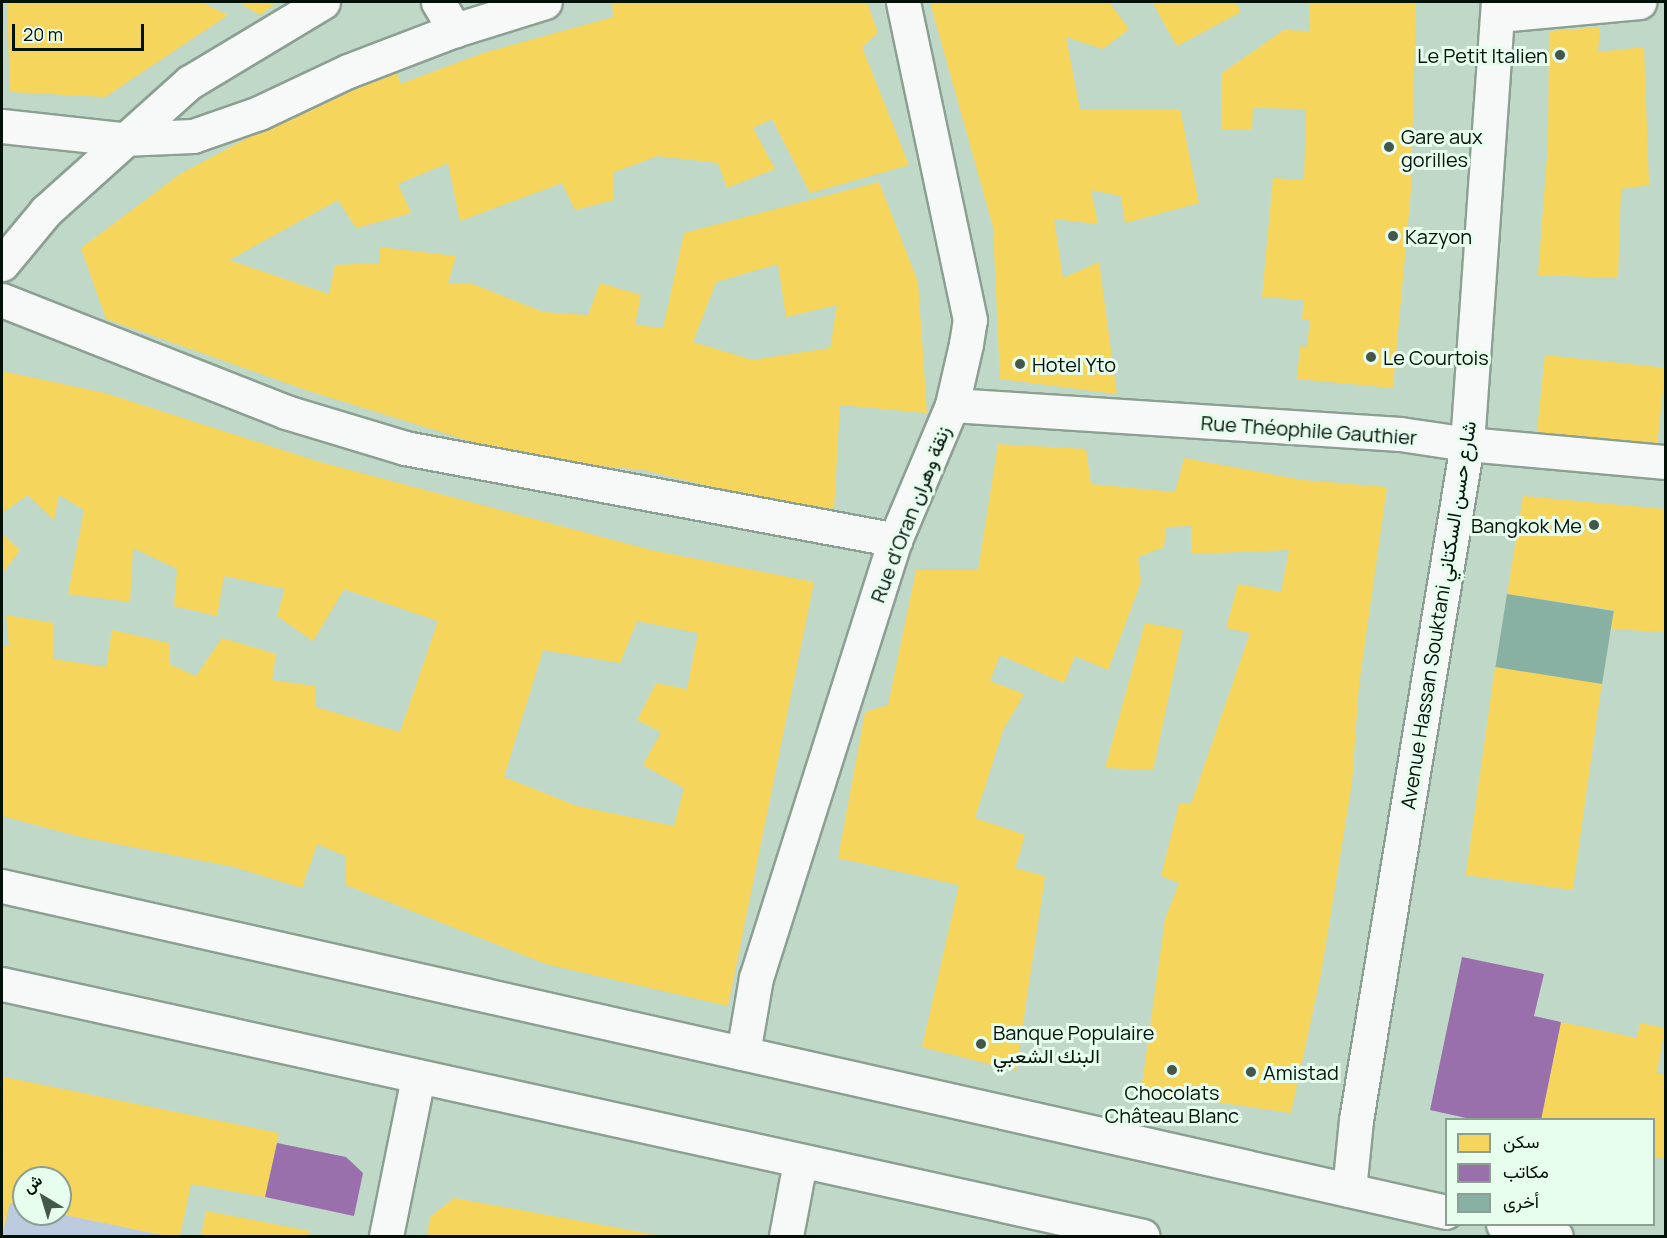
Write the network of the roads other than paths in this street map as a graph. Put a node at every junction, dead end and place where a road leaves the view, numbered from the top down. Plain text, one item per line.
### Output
1 (323, 2) edge
2 (438, 2) edge
3 (545, 2) edge
4 (903, 2) edge
5 (1639, 2) edge
6 (1499, 8) edge
7 (455, 30) junction
8 (2, 126) edge
9 (122, 139) junction
10 (2, 264) edge
11 (2, 300) edge
12 (952, 405) junction
13 (1467, 444) junction
14 (1665, 462) edge
15 (895, 540) junction
16 (2, 886) edge
17 (2, 984) edge
18 (743, 1053) junction
19 (418, 1078) junction
20 (800, 1162) junction
21 (1349, 1190) junction
22 (1445, 1212) edge
23 (1512, 1226) edge
24 (387, 1236) edge
25 (786, 1236) edge
26 (1143, 1236) edge
27 (1556, 1236) edge

1 - 9 street
2 - 7 street
3 - 7 street
4 - 12 street, Rue d'Oran زنقة وهران
5 - 6 street
6 - 13 street, Avenue Hassan Souktani شارع حسن السكتاني
7 - 9 street
8 - 9 street
9 - 10 street
11 - 15 street
12 - 13 street, Rue Théophile Gauthier
12 - 15 street, Rue d'Oran زنقة وهران
13 - 14 street, Rue Théophile Gauthier
13 - 21 street, Avenue Hassan Souktani شارع حسن السكتاني
15 - 18 street, Rue d'Oran زنقة وهران
16 - 18 street
17 - 19 street
18 - 21 street
19 - 20 street
19 - 24 street
20 - 25 street
20 - 26 street
21 - 22 street
23 - 27 street

